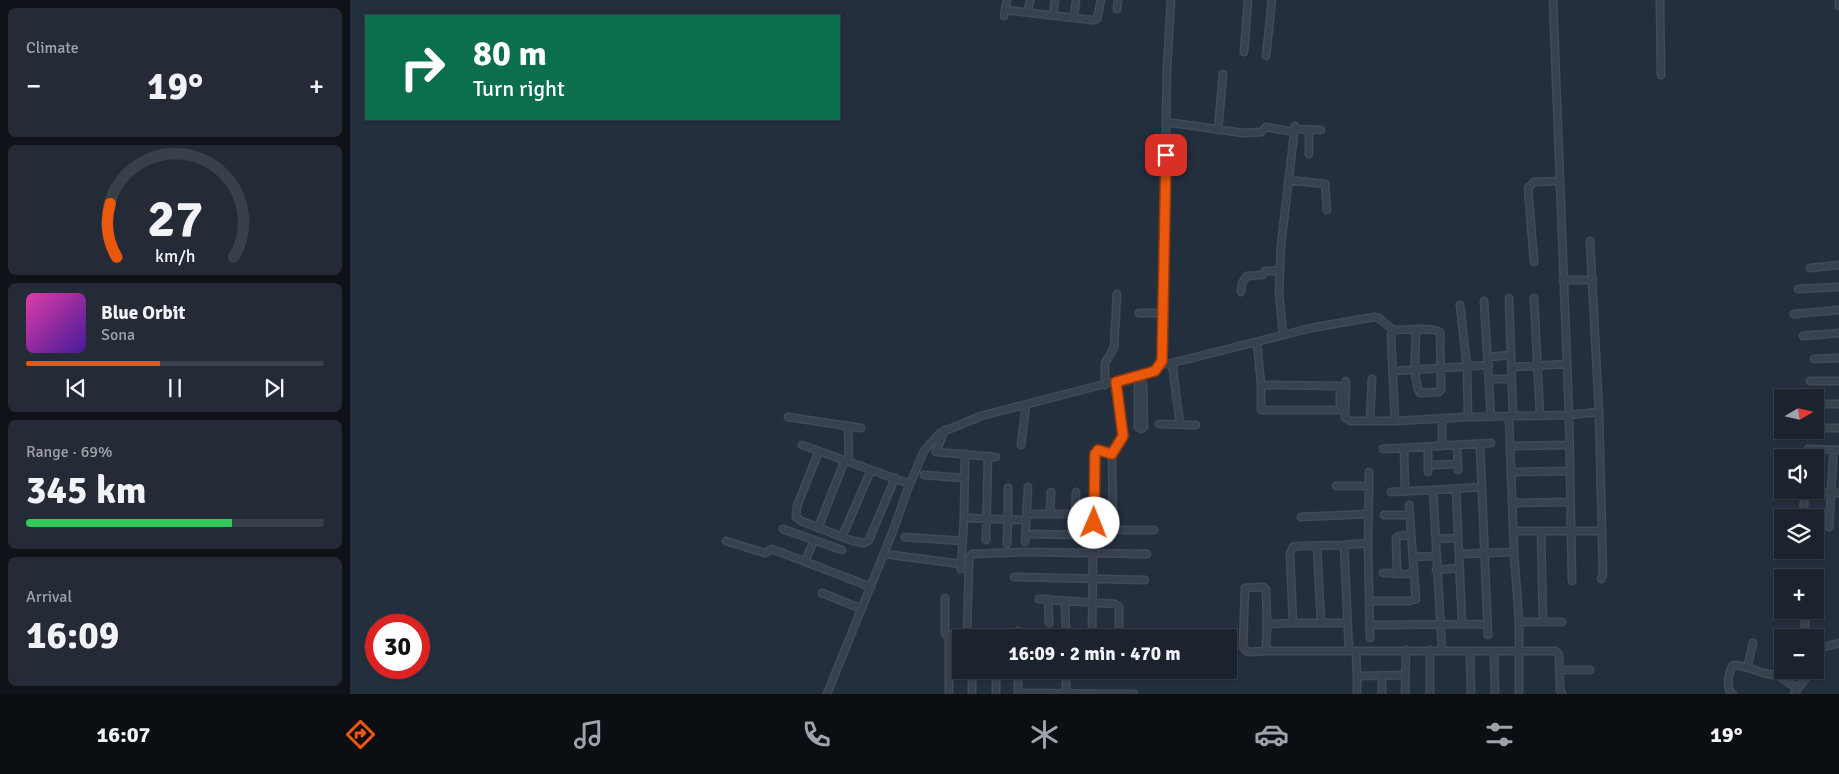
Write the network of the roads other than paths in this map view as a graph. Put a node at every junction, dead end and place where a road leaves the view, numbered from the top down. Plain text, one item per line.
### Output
1 (1007, 0) edge
2 (1030, 0) edge
3 (1055, 0) edge
4 (1076, 0) edge
5 (1101, 0) edge
6 (1118, 0) edge
7 (1171, 0) edge
8 (1248, 0) edge
9 (1272, 0) edge
10 (1553, 0) edge
11 (1660, 0) edge
12 (1839, 1) edge
13 (1839, 6) edge
14 (1116, 9) dead end
15 (1028, 12) junction
16 (1053, 15) junction
17 (1074, 17) junction
18 (1244, 52) dead end
19 (1266, 56) dead end
20 (1223, 74) dead end
21 (1662, 75) dead end
22 (1166, 122) junction
23 (1295, 129) junction
24 (1218, 130) junction
25 (1309, 130) junction
26 (1321, 130) dead end
27 (1309, 154) dead end
28 (1288, 180) junction
29 (1558, 181) junction
30 (1327, 210) dead end
31 (1590, 241) dead end
32 (1534, 262) dead end
33 (1839, 265) edge
34 (1810, 268) dead end
35 (1280, 271) junction
36 (1563, 280) junction
37 (1593, 280) junction
38 (1839, 287) edge
39 (1798, 289) dead end
40 (1241, 292) dead end
41 (1118, 294) dead end
42 (1509, 298) dead end
43 (1534, 298) dead end
44 (1484, 301) dead end
45 (1460, 305) dead end
46 (1839, 310) edge
47 (1139, 313) dead end
48 (1162, 313) junction
49 (1794, 314) dead end
50 (1393, 330) junction
51 (1416, 330) junction
52 (1839, 333) edge
53 (1283, 334) junction
54 (1803, 336) dead end
55 (1258, 342) junction
56 (1511, 355) junction
57 (1488, 357) junction
58 (1839, 358) edge
59 (1814, 359) dead end
60 (1172, 363) junction
61 (1567, 364) junction
62 (1159, 365) junction
63 (1488, 365) junction
64 (1538, 366) junction
65 (1467, 367) junction
66 (1513, 367) junction
67 (1441, 368) junction
68 (1415, 370) junction
69 (1392, 371) junction
70 (1140, 378) junction
71 (1372, 379) dead end
72 (1489, 379) junction
73 (1512, 379) junction
74 (1346, 381) dead end
75 (1810, 381) dead end
76 (1839, 381) edge
77 (1116, 382) junction
78 (1105, 385) junction
79 (1261, 385) junction
80 (1824, 404) edge
81 (1839, 404) edge
82 (1026, 405) junction
83 (1599, 412) junction
84 (1568, 415) junction
85 (1511, 416) junction
86 (1540, 416) junction
87 (788, 417) dead end
88 (1468, 417) junction
89 (1491, 417) junction
90 (1442, 418) junction
91 (1370, 420) junction
92 (1396, 421) junction
93 (1160, 424) dead end
94 (1180, 424) junction
95 (1196, 425) dead end
96 (848, 426) junction
97 (861, 428) dead end
98 (1824, 428) edge
99 (1839, 428) edge
100 (945, 430) junction
101 (1491, 443) dead end
102 (1480, 444) junction
103 (802, 445) dead end
104 (1457, 445) junction
105 (1569, 445) junction
106 (1022, 446) dead end
107 (1442, 446) junction
108 (1510, 446) junction
109 (1428, 447) junction
110 (1404, 449) junction
111 (1383, 450) dead end
112 (1824, 450) edge
113 (1839, 450) edge
114 (819, 451) junction
115 (965, 454) junction
116 (1112, 454) junction
117 (988, 456) junction
118 (996, 457) dead end
119 (1833, 458) dead end
120 (847, 461) junction
121 (1429, 465) junction
122 (871, 470) junction
123 (1369, 472) dead end
124 (1428, 472) dead end
125 (1511, 472) junction
126 (1570, 472) junction
127 (924, 475) dead end
128 (895, 478) junction
129 (964, 478) junction
130 (910, 484) junction
131 (1336, 486) dead end
132 (1369, 486) junction
133 (1028, 487) dead end
134 (1482, 487) junction
135 (1008, 488) dead end
136 (1456, 488) junction
137 (1433, 490) junction
138 (1405, 491) junction
139 (1824, 491) edge
140 (1051, 492) dead end
141 (1076, 492) dead end
142 (1391, 492) dead end
143 (1831, 492) junction
144 (1839, 493) edge
145 (1570, 502) junction
146 (1512, 503) junction
147 (1409, 505) dead end
148 (1050, 513) junction
149 (1075, 513) junction
150 (1083, 514) dead end
151 (1368, 514) junction
152 (1384, 515) dead end
153 (1410, 515) junction
154 (1026, 517) junction
155 (1301, 517) dead end
156 (964, 518) junction
157 (987, 520) junction
158 (1008, 520) junction
159 (1830, 527) dead end
160 (818, 528) junction
161 (783, 529) dead end
162 (1113, 529) junction
163 (1154, 530) dead end
164 (1513, 531) junction
165 (1541, 531) junction
166 (1571, 531) junction
167 (1601, 531) junction
168 (1026, 534) junction
169 (1084, 535) dead end
170 (1411, 535) junction
171 (842, 537) junction
172 (904, 537) dead end
173 (1458, 538) junction
174 (1436, 539) junction
175 (814, 540) junction
176 (986, 540) dead end
177 (726, 541) dead end
178 (963, 541) junction
179 (1026, 542) dead end
180 (1368, 543) junction
181 (1006, 544) dead end
182 (1344, 545) junction
183 (1317, 546) junction
184 (842, 550) dead end
185 (1514, 552) junction
186 (1485, 553) junction
187 (884, 554) junction
188 (1093, 554) junction
189 (1147, 554) dead end
190 (1459, 554) junction
191 (1436, 556) junction
192 (1412, 557) junction
193 (805, 561) junction
194 (1460, 568) junction
195 (1436, 570) junction
196 (1383, 574) dead end
197 (1397, 574) junction
198 (1414, 574) junction
199 (1014, 577) dead end
200 (1601, 579) dead end
201 (1092, 580) junction
202 (1145, 580) dead end
203 (1572, 581) dead end
204 (871, 587) junction
205 (822, 593) dead end
206 (945, 598) dead end
207 (1039, 599) dead end
208 (1048, 600) junction
209 (1065, 601) junction
210 (1370, 601) junction
211 (1092, 602) junction
212 (862, 609) junction
213 (1519, 622) junction
214 (1544, 622) junction
215 (1562, 622) dead end
216 (1048, 623) dead end
217 (1293, 623) junction
218 (1321, 623) junction
219 (1347, 623) junction
220 (1267, 624) junction
221 (1439, 624) junction
222 (1462, 624) junction
223 (1488, 624) junction
224 (1370, 625) junction
225 (969, 629) edge
226 (1066, 629) edge
227 (1092, 629) edge
228 (1119, 629) edge
229 (950, 635) joint
230 (1488, 635) dead end
231 (1370, 638) dead end
232 (1839, 642) edge
233 (1753, 643) dead end
234 (1824, 646) edge
235 (1406, 650) junction
236 (1430, 650) junction
237 (1442, 650) junction
238 (1519, 650) junction
239 (1266, 651) junction
240 (1353, 651) junction
241 (1470, 651) junction
242 (1494, 651) junction
243 (1749, 668) junction
244 (1559, 670) junction
245 (1590, 670) dead end
246 (1404, 675) junction
247 (1357, 676) junction
248 (1382, 676) junction
249 (972, 679) edge
250 (996, 679) edge
251 (1018, 679) edge
252 (1066, 679) edge
253 (1805, 679) edge
254 (1796, 691) edge
255 (1018, 693) edge
256 (1066, 693) edge
257 (827, 694) edge
258 (950, 694) edge
259 (972, 694) edge
260 (996, 694) edge
261 (1106, 694) edge
262 (1134, 694) edge
263 (1357, 694) edge
264 (1382, 694) edge
265 (1405, 694) edge
266 (1430, 694) edge
267 (1471, 694) edge
268 (1495, 694) edge
269 (1519, 694) edge
270 (1562, 694) edge
271 (1733, 694) edge

1 - 15 street
2 - 15 street
3 - 16 street
4 - 17 street
5 - 17 street
6 - 14 street
7 - 22 street
8 - 18 street
9 - 19 street
10 - 29 street
11 - 21 street
12 - 13 street
15 - 16 street
16 - 17 street
20 - 24 street
22 - 24 street
22 - 48 street
23 - 24 street
23 - 25 street
23 - 28 street
25 - 26 street
25 - 27 street
28 - 30 street
28 - 35 street
29 - 32 street
29 - 36 street
31 - 37 street
33 - 34 street
35 - 40 street
35 - 53 street
36 - 37 street
36 - 61 street
37 - 83 street
38 - 39 street
41 - 78 street
42 - 56 street
43 - 64 street
44 - 57 street
45 - 65 street
46 - 49 street
47 - 48 street
48 - 62 street
50 - 51 street
50 - 53 street
50 - 69 street
51 - 67 street
51 - 68 street
52 - 54 street
53 - 55 street
55 - 60 street
55 - 79 street
56 - 57 street
56 - 66 street
57 - 63 street
58 - 59 street
60 - 62 street
60 - 94 street
61 - 64 street
61 - 84 street
62 - 70 street
63 - 65 street
63 - 72 street
64 - 66 street
64 - 86 street
65 - 67 street
65 - 88 street
66 - 73 street
67 - 68 street
67 - 68 street
68 - 69 street
69 - 92 street
70 - 70 street
70 - 77 street
71 - 91 street
72 - 73 street
72 - 89 street
73 - 85 street
74 - 91 street
75 - 76 street
77 - 78 street
77 - 116 street
78 - 82 street
79 - 79 street
80 - 81 street
82 - 100 street
82 - 106 street
83 - 84 street
83 - 167 street
84 - 86 street
84 - 105 street
85 - 86 street
85 - 89 street
85 - 108 street
87 - 96 street
88 - 89 street
88 - 90 street
90 - 92 street
90 - 107 street
91 - 92 street
93 - 94 street
94 - 95 street
96 - 97 street
96 - 120 street
98 - 99 street
100 - 115 street
100 - 130 street
101 - 102 street
102 - 104 street
102 - 134 street
103 - 114 street
104 - 107 street
104 - 121 street
105 - 108 street
105 - 126 street
107 - 109 street
108 - 125 street
109 - 110 street
109 - 121 street
110 - 111 street
110 - 138 street
112 - 113 street
114 - 120 street
114 - 160 street
115 - 117 street
115 - 129 street
116 - 162 street
116 - 162 street
117 - 118 street
117 - 157 street
119 - 143 street
120 - 122 street
120 - 160 street
121 - 124 street
122 - 128 street
122 - 171 street
123 - 132 street
125 - 126 street
125 - 146 street
126 - 145 street
127 - 129 street
128 - 130 street
128 - 171 street
129 - 156 street
130 - 187 street
131 - 132 street
132 - 151 street
133 - 154 street
134 - 136 street
134 - 186 street
135 - 158 street
136 - 137 street
136 - 173 street
137 - 138 street
137 - 174 street
138 - 142 street
139 - 143 street
140 - 148 street
141 - 149 street
143 - 144 street
143 - 159 street
145 - 146 street
145 - 166 street
146 - 164 street
147 - 153 street
148 - 149 street
148 - 154 street
149 - 150 street
151 - 155 street
151 - 180 street
152 - 153 street
153 - 170 street
154 - 158 street
154 - 168 street
156 - 157 street
156 - 178 street
157 - 158 street
157 - 176 street
158 - 181 street
160 - 171 street
161 - 175 street
162 - 163 street
162 - 188 street
164 - 165 street
164 - 185 street
165 - 166 street
165 - 214 street
166 - 167 street
166 - 203 street
167 - 200 street
168 - 169 street
168 - 179 street
170 - 192 street
170 - 197 street
172 - 178 street
173 - 174 street
173 - 190 street
174 - 191 street
175 - 184 street
175 - 193 street
177 - 193 street
178 - 187 street
180 - 182 street
180 - 210 street
182 - 183 street
182 - 219 street
183 - 217 street
183 - 218 street
185 - 186 street
185 - 213 street
186 - 190 street
186 - 223 street
187 - 204 street
188 - 189 street
188 - 201 street
188 - 225 street
190 - 194 street
191 - 192 street
191 - 195 street
192 - 198 street
193 - 204 street
194 - 195 street
194 - 222 street
195 - 221 street
196 - 197 street
197 - 198 street
198 - 210 street
199 - 201 street
201 - 202 street
201 - 211 street
204 - 212 street
205 - 212 street
206 - 229 street
207 - 208 street
208 - 209 street
208 - 216 street
209 - 211 street
209 - 226 street
210 - 224 street
211 - 227 street
211 - 228 street
212 - 257 street
213 - 214 street
213 - 238 street
214 - 215 street
217 - 218 street
217 - 220 street
218 - 219 street
219 - 240 street
220 - 239 street
220 - 239 street
221 - 222 street
221 - 224 street
221 - 237 street
222 - 223 street
223 - 230 street
224 - 231 street
229 - 258 street
232 - 234 street
233 - 243 street
235 - 236 street
235 - 240 street
235 - 246 street
236 - 237 street
236 - 266 street
237 - 241 street
238 - 242 street
238 - 244 street
238 - 269 street
239 - 240 street
240 - 247 street
241 - 242 street
241 - 267 street
242 - 268 street
243 - 254 street
243 - 271 street
244 - 245 street
244 - 270 street
246 - 248 street
246 - 265 street
247 - 248 street
247 - 263 street
248 - 264 street
249 - 259 street
250 - 260 street
251 - 255 street
252 - 256 street
253 - 254 street
255 - 256 street
256 - 261 street
261 - 262 street

